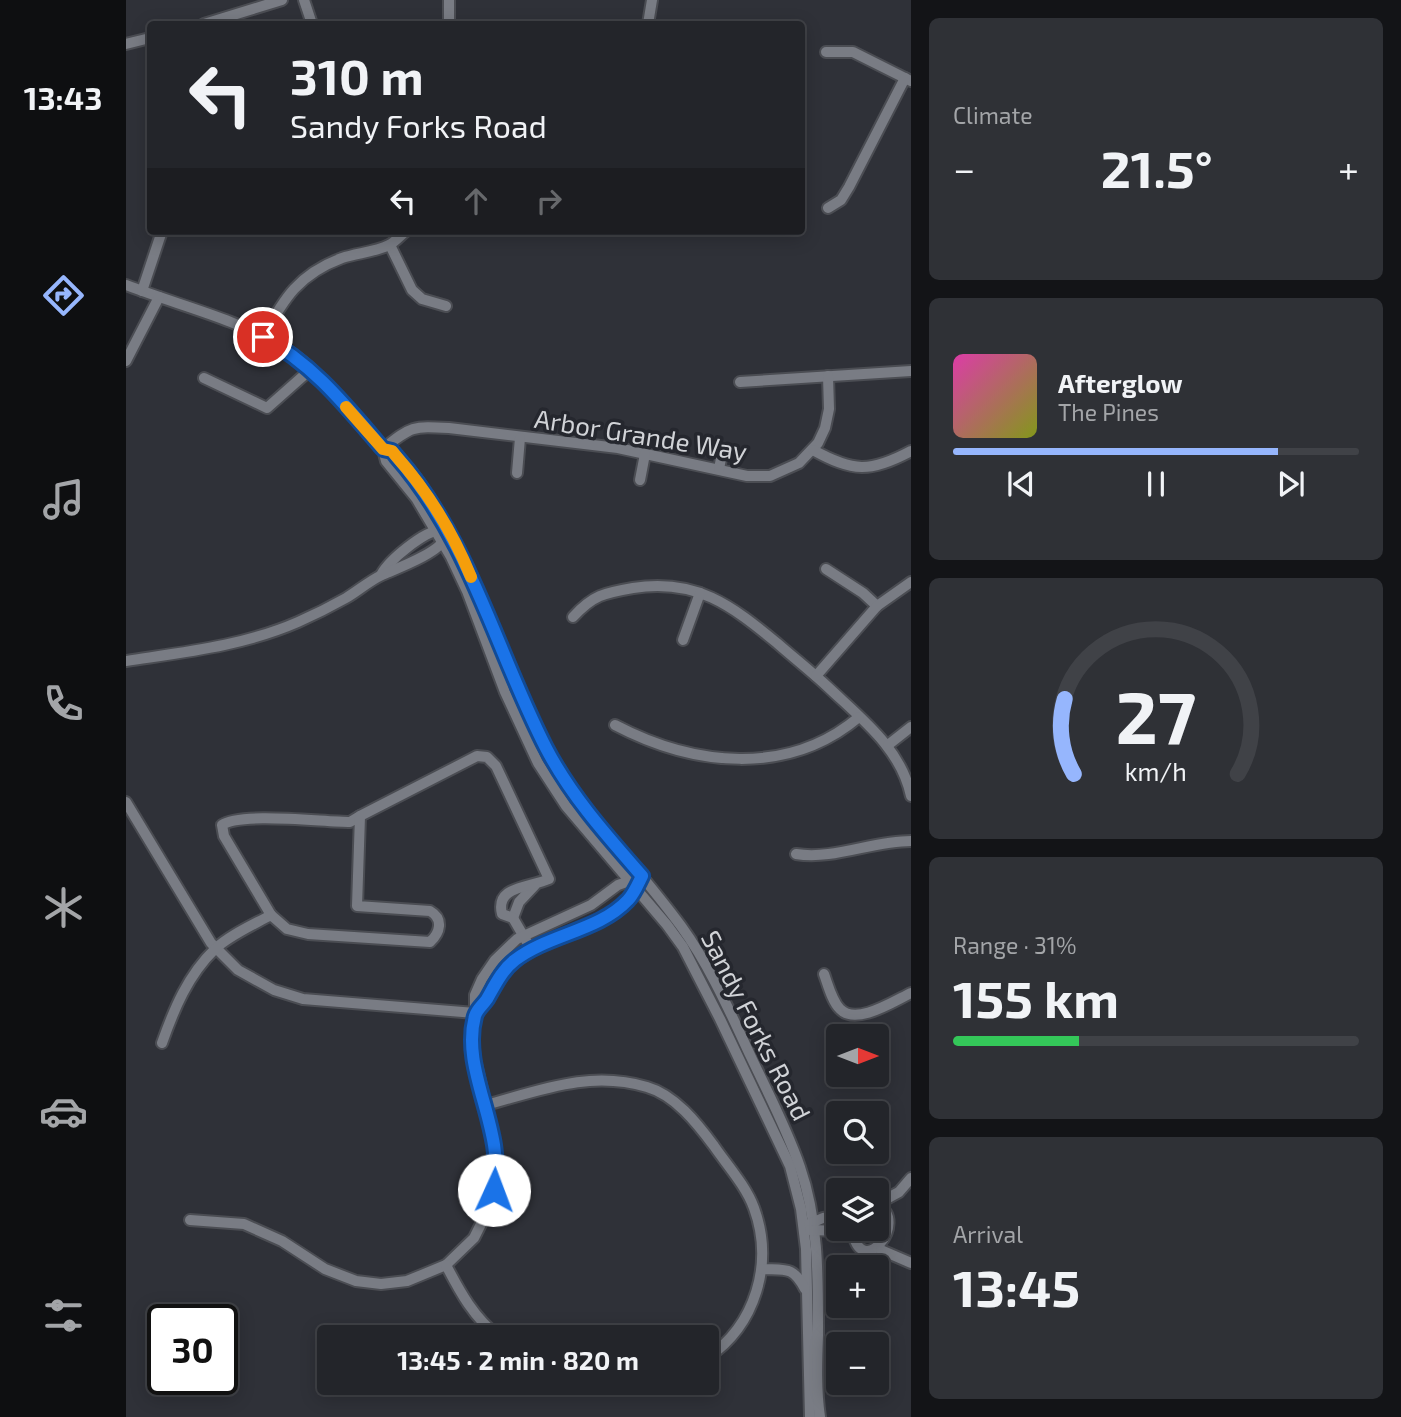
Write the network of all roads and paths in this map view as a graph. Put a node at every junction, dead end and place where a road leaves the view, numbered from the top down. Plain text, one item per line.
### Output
1 (282, 0) edge
2 (303, 0) edge
3 (449, 0) edge
4 (652, 0) edge
5 (214, 21) edge
6 (311, 21) edge
7 (449, 21) edge
8 (648, 21) edge
9 (147, 39) edge
10 (126, 44) edge
11 (826, 52) dead end
12 (908, 79) edge
13 (828, 208) dead end
14 (161, 235) edge
15 (401, 235) edge
16 (390, 245) junction
17 (126, 285) edge
18 (142, 291) junction
19 (159, 297) junction
20 (446, 306) dead end
21 (263, 337) junction
22 (126, 361) edge
23 (311, 369) junction
24 (911, 371) edge
25 (828, 376) junction
26 (204, 378) dead end
27 (740, 382) dead end
28 (520, 438) junction
29 (723, 448) dead end
30 (383, 449) junction
31 (813, 450) junction
32 (911, 451) edge
33 (645, 454) junction
34 (719, 469) junction
35 (517, 473) dead end
36 (640, 480) dead end
37 (436, 530) junction
38 (449, 530) junction
39 (443, 543) junction
40 (826, 569) dead end
41 (381, 575) junction
42 (911, 582) edge
43 (700, 593) junction
44 (877, 606) junction
45 (573, 617) dead end
46 (682, 640) dead end
47 (126, 661) edge
48 (816, 676) junction
49 (859, 717) junction
50 (615, 725) dead end
51 (911, 727) edge
52 (888, 745) junction
53 (911, 796) edge
54 (126, 802) edge
55 (360, 816) junction
56 (911, 841) edge
57 (796, 854) dead end
58 (642, 876) junction
59 (632, 885) junction
60 (520, 894) junction
61 (271, 915) junction
62 (513, 918) junction
63 (524, 936) junction
64 (216, 948) junction
65 (531, 949) junction
66 (824, 974) dead end
67 (911, 993) edge
68 (475, 1013) junction
69 (162, 1043) dead end
70 (486, 1105) junction
71 (911, 1178) edge
72 (900, 1192) junction
73 (889, 1198) edge
74 (889, 1212) edge
75 (894, 1216) junction
76 (190, 1220) dead end
77 (826, 1221) edge
78 (811, 1227) junction
79 (826, 1229) edge
80 (898, 1240) junction
81 (858, 1241) edge
82 (881, 1250) junction
83 (806, 1252) junction
84 (909, 1261) edge
85 (446, 1265) junction
86 (762, 1269) junction
87 (790, 1270) junction
88 (807, 1292) junction
89 (484, 1325) edge
90 (719, 1348) edge
91 (810, 1417) edge
92 (820, 1417) edge

1 - 5 street
2 - 6 street
3 - 7 street
4 - 8 street
9 - 10 street
11 - 12 street
12 - 13 street
14 - 18 street
15 - 16 street
16 - 20 street
16 - 21 street
17 - 18 street, Sandy Forks Road
18 - 19 street, Sandy Forks Road
19 - 21 street, Sandy Forks Road
19 - 22 street
21 - 23 street, Sandy Forks Road
23 - 26 street
23 - 30 street, Sandy Forks Road
24 - 25 street
25 - 27 street
25 - 31 street
28 - 30 street, Arbor Grande Way
28 - 33 street, Arbor Grande Way
28 - 35 street
29 - 34 street
30 - 37 street, Sandy Forks Road
30 - 38 street, Sandy Forks Road
31 - 32 street
31 - 34 street, Arbor Grande Way
33 - 34 street, Arbor Grande Way
33 - 36 street
37 - 38 street
37 - 39 street, Sandy Forks Road
37 - 41 street
38 - 39 street
38 - 58 street, Sandy Forks Road
39 - 41 street
39 - 59 street, Sandy Forks Road
40 - 44 street
41 - 47 street
42 - 44 street
43 - 45 street
43 - 46 street
43 - 48 street
44 - 48 street
48 - 49 street
49 - 50 street
49 - 52 street
51 - 52 street
52 - 53 street
54 - 64 street
55 - 60 street
55 - 61 street
55 - 61 street
56 - 57 street
58 - 59 street
58 - 78 street, Sandy Forks Road
59 - 63 street
59 - 65 street
59 - 78 street, Sandy Forks Road
60 - 62 street
60 - 62 street
61 - 64 street
62 - 63 street
63 - 65 street
63 - 68 street
64 - 68 street
64 - 69 street
65 - 68 street
66 - 67 street
68 - 70 street
70 - 85 street
70 - 86 street
71 - 72 street
72 - 73 street
72 - 75 street
74 - 75 street
75 - 80 street
76 - 85 street
77 - 78 street
78 - 79 street
78 - 83 street, Sandy Forks Road
78 - 92 street, Sandy Forks Road
80 - 82 street
80 - 84 street
81 - 82 street
82 - 84 street
83 - 87 street
83 - 88 street, Sandy Forks Road
85 - 89 street
86 - 87 street
86 - 90 street
87 - 88 street
88 - 91 street, Sandy Forks Road

